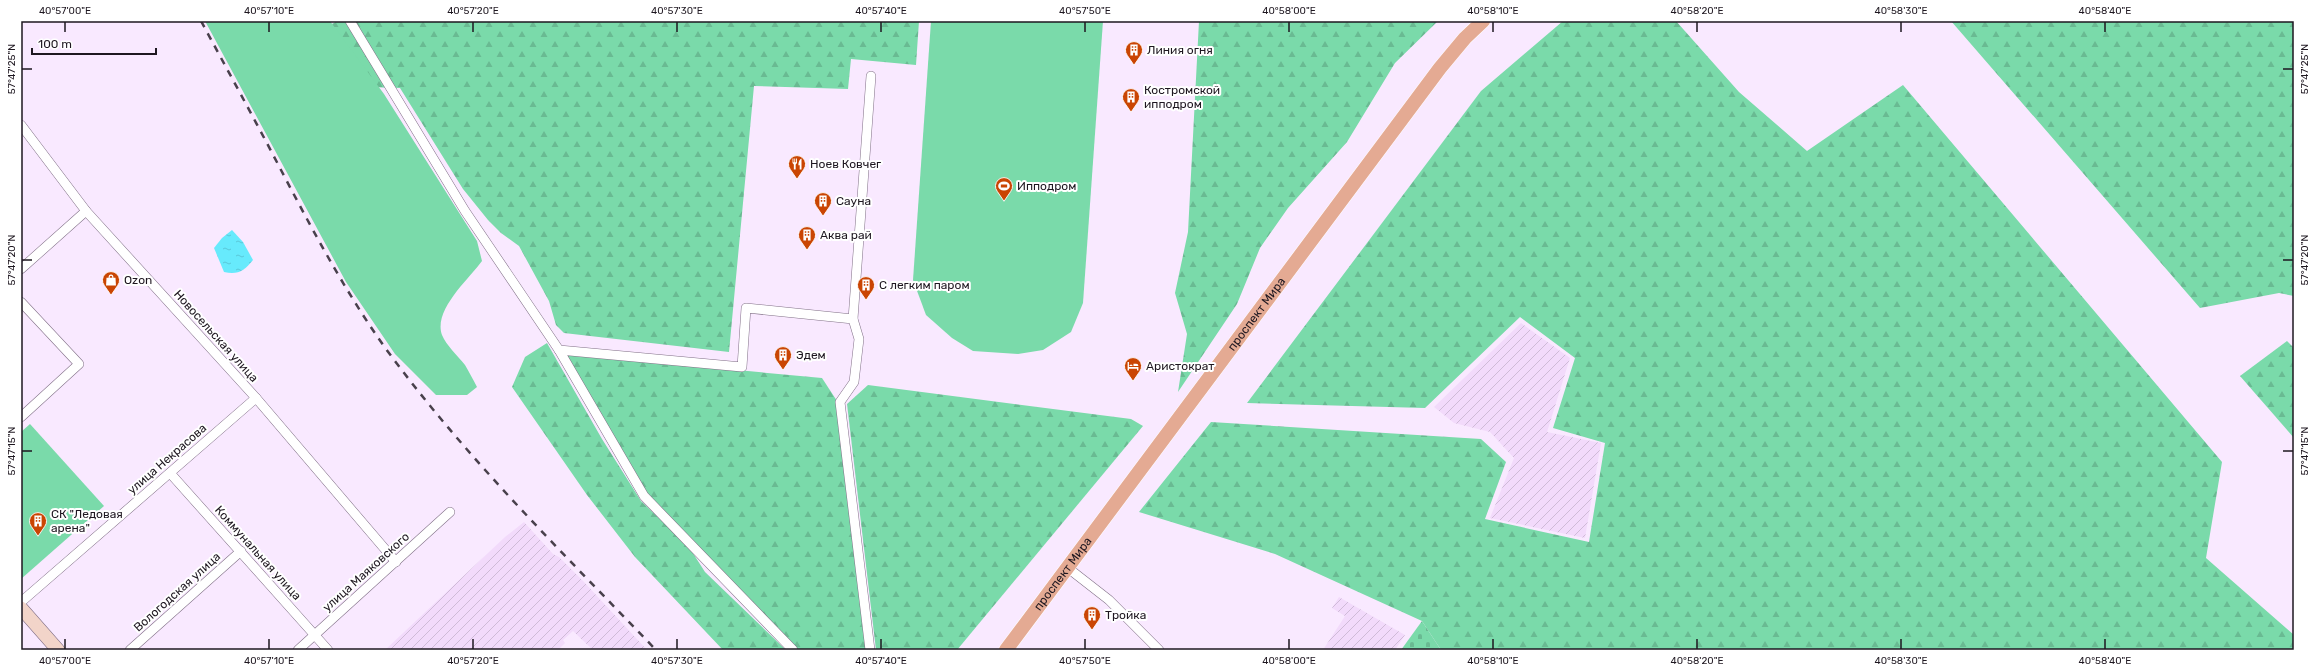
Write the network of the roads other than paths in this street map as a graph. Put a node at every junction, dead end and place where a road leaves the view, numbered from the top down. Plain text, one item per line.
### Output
1 (350, 21) edge
2 (1483, 21) edge
3 (871, 76) dead end
4 (21, 125) edge
5 (86, 211) junction
6 (21, 269) edge
7 (21, 302) edge
8 (853, 319) junction
9 (559, 350) junction
10 (256, 398) junction
11 (21, 417) edge
12 (170, 473) junction
13 (450, 512) dead end
14 (241, 551) junction
15 (396, 562) junction
16 (1068, 568) junction
17 (21, 602) edge
18 (21, 608) edge
19 (315, 635) junction
20 (58, 650) edge
21 (130, 650) edge
22 (298, 650) edge
23 (328, 650) edge
24 (793, 650) edge
25 (870, 650) edge
26 (1006, 650) edge
27 (1159, 650) edge

1 - 9 street
2 - 16 main road, проспект Мира
3 - 8 street
4 - 5 street, Новосельская улица
5 - 6 street
5 - 10 street, Новосельская улица
7 - 11 street
8 - 9 street
8 - 25 street
9 - 24 street
10 - 12 street, улица Некрасова
10 - 15 street, Новосельская улица
12 - 14 street, Коммунальная улица
12 - 17 street, улица Некрасова
13 - 15 street, улица Маяковского
14 - 19 street, Коммунальная улица
14 - 21 street, Вологодская улица
15 - 19 street, улица Маяковского
16 - 26 main road, проспект Мира
16 - 27 street
18 - 20 street
19 - 22 street, улица Маяковского
19 - 23 street, Коммунальная улица

